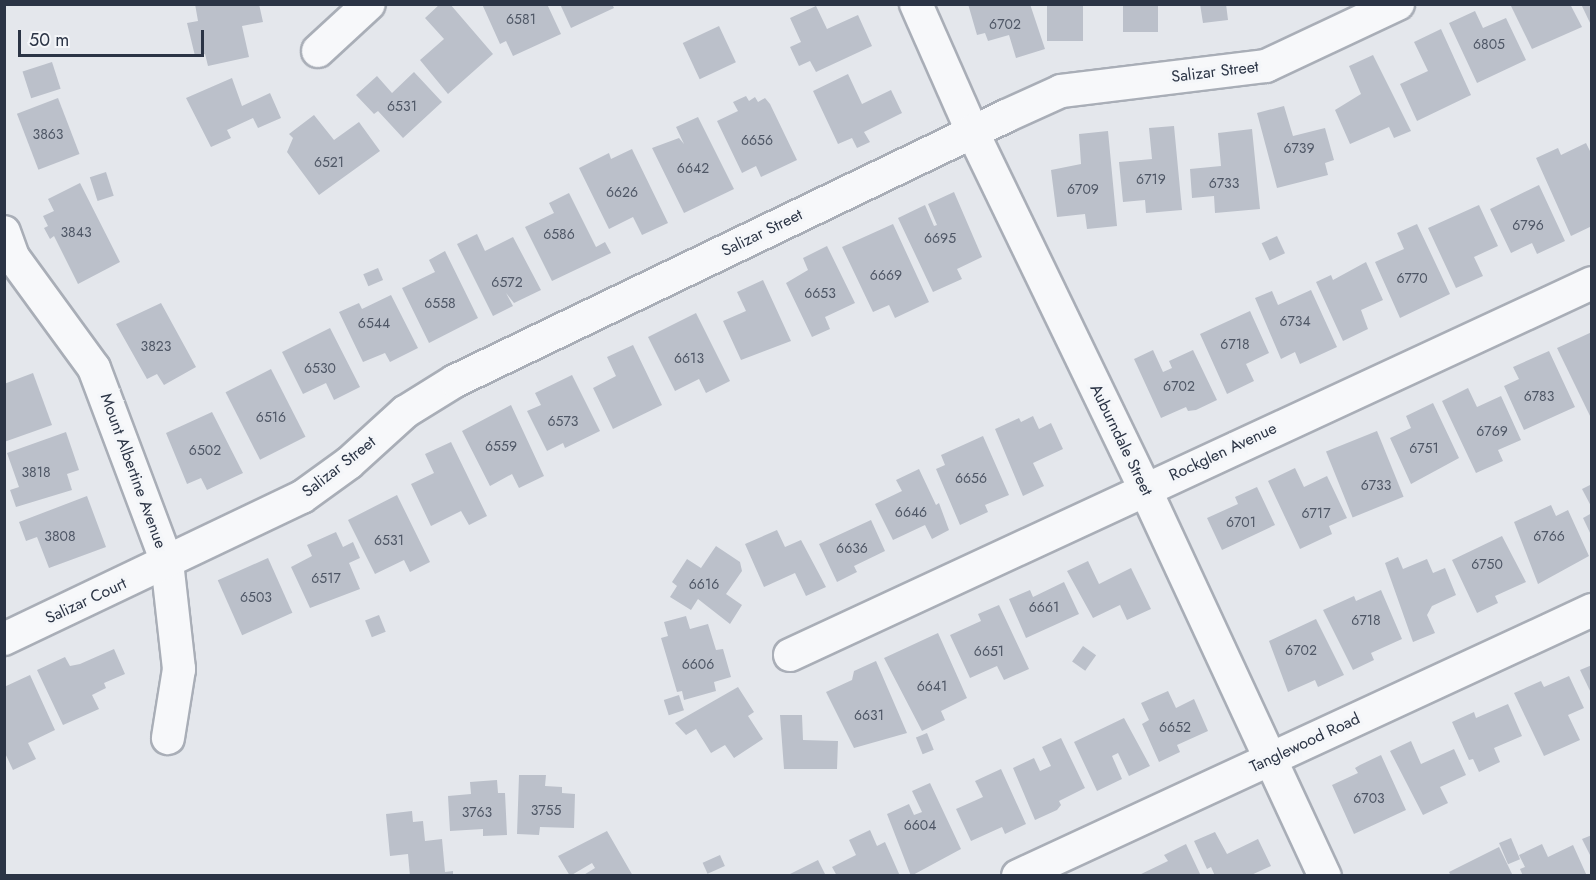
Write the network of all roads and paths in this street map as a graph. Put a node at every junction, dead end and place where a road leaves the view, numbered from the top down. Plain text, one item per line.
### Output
1 (369, 4) edge
2 (916, 4) edge
3 (1398, 4) edge
4 (318, 51) dead end
5 (972, 131) junction
6 (4, 232) edge
7 (1592, 283) edge
8 (1145, 489) junction
9 (167, 562) junction
10 (1592, 610) edge
11 (4, 639) edge
12 (790, 655) dead end
13 (168, 738) dead end
14 (1271, 758) junction
15 (1018, 876) edge
16 (1325, 876) edge

1 - 4 street
2 - 5 street, Auburndale Street
3 - 5 street, Salizar Street
5 - 8 street, Auburndale Street
5 - 9 street, Salizar Street
6 - 9 street, Mount Albertine Avenue
7 - 8 street, Rockglen Avenue
8 - 12 street, Rockglen Avenue
8 - 14 street, Auburndale Street
9 - 11 street, Salizar Court
9 - 13 street, Mount Albertine Avenue
10 - 14 street, Tanglewood Road
14 - 15 street, Tanglewood Road
14 - 16 street, Auburndale Street

